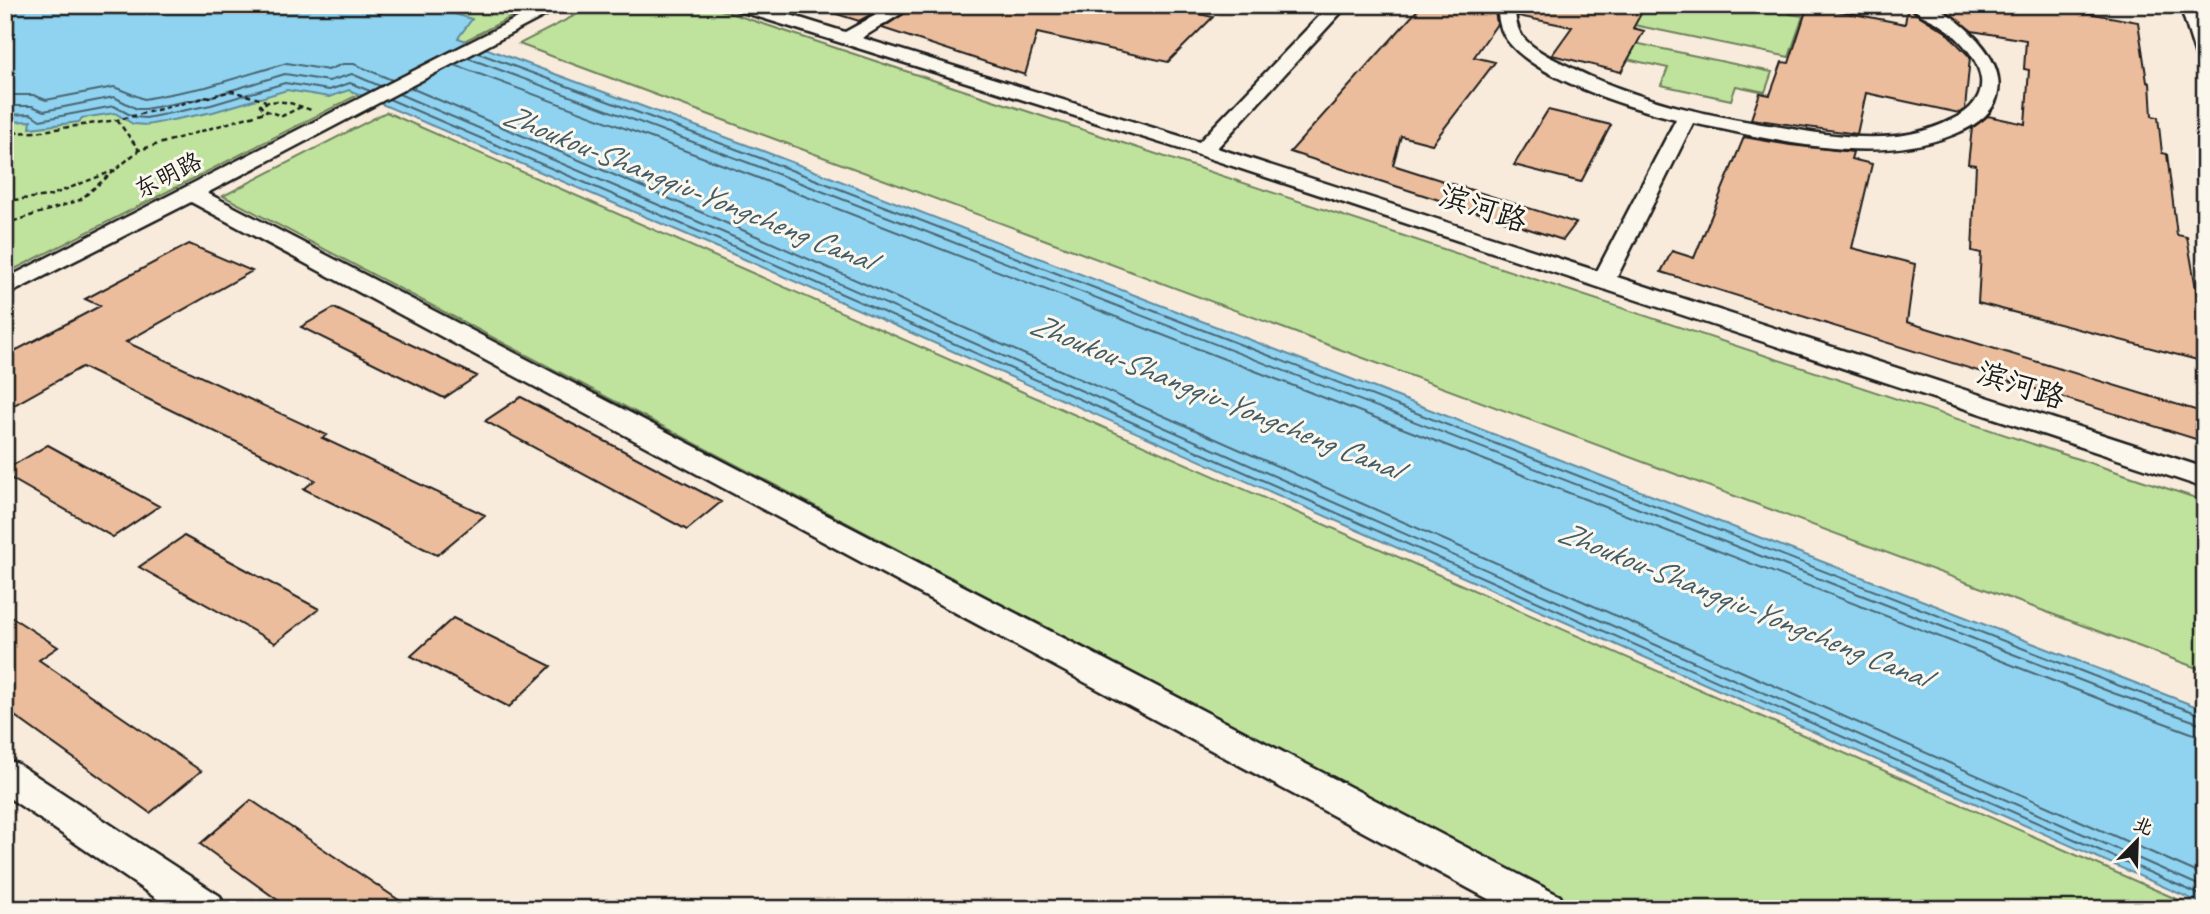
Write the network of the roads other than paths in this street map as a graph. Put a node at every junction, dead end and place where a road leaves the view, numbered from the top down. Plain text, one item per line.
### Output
1 (557, 5) edge
2 (739, 5) edge
3 (907, 5) edge
4 (1340, 5) edge
5 (1506, 5) edge
6 (1918, 5) edge
7 (2188, 5) edge
8 (847, 39) junction
9 (2205, 56) edge
10 (1686, 118) junction
11 (1203, 150) junction
12 (190, 193) junction
13 (1603, 281) junction
14 (5, 289) edge
15 (2205, 478) edge
16 (5, 775) edge
17 (206, 909) edge
18 (1546, 909) edge

1 - 12 street, 东明路
2 - 8 street, 滨河路
3 - 8 street
4 - 11 street
5 - 10 street
6 - 10 street
7 - 9 street
8 - 11 street, 滨河路
10 - 13 street
11 - 13 street, 滨河路
12 - 14 street, 东明路
12 - 18 street
13 - 15 street, 滨河路
16 - 17 street

